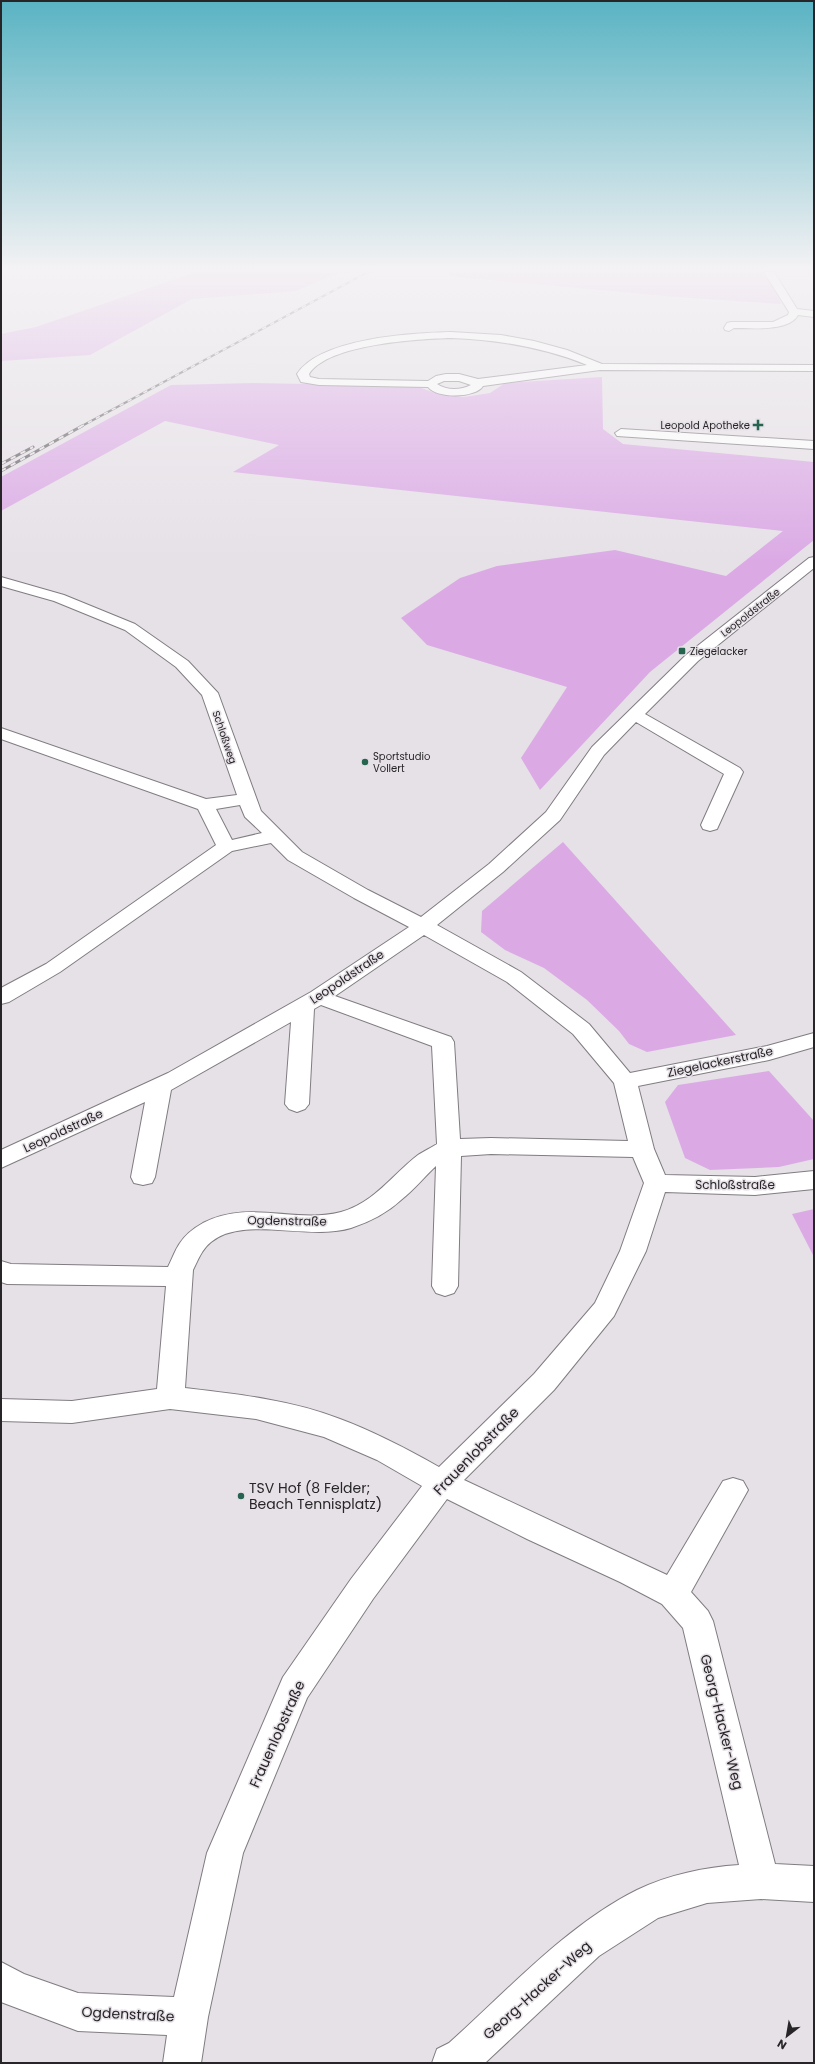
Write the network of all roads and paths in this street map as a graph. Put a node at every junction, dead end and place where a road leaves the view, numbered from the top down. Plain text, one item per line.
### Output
1 (305, 368) edge
2 (590, 368) edge
3 (621, 433) dead end
4 (814, 445) edge
5 (814, 561) edge
6 (1, 581) edge
7 (634, 714) junction
8 (1, 733) edge
9 (247, 798) junction
10 (205, 805) junction
11 (710, 824) dead end
12 (276, 836) junction
13 (226, 847) junction
14 (424, 926) junction
15 (1, 997) edge
16 (311, 1002) junction
17 (814, 1040) edge
18 (625, 1081) junction
19 (160, 1085) junction
20 (297, 1104) dead end
21 (449, 1148) junction
22 (642, 1149) junction
23 (1, 1160) edge
24 (143, 1177) dead end
25 (814, 1180) edge
26 (656, 1182) junction
27 (1, 1271) edge
28 (179, 1277) junction
29 (445, 1286) dead end
30 (170, 1398) junction
31 (1, 1410) edge
32 (442, 1483) junction
33 (733, 1490) dead end
34 (673, 1594) junction
35 (761, 1881) junction
36 (814, 1884) edge
37 (1, 1981) edge
38 (189, 2017) junction
39 (182, 2063) edge
40 (451, 2063) edge

1 - 2 street
3 - 4 street
5 - 7 street, Leopoldstraße
6 - 9 street, Schloßweg
7 - 11 street
7 - 14 street, Leopoldstraße
8 - 10 street
9 - 10 street
9 - 12 street, Schloßweg
10 - 13 street
12 - 13 street
12 - 14 street, Schloßweg
13 - 15 street
14 - 16 street, Leopoldstraße
14 - 18 street
16 - 19 street, Leopoldstraße
16 - 20 street
16 - 21 street
17 - 18 street, Ziegelackerstraße
18 - 22 street
19 - 23 street, Leopoldstraße
19 - 24 street
21 - 22 street, Ogdenstraße
21 - 28 street, Ogdenstraße
21 - 29 street
22 - 26 street
25 - 26 street, Schloßstraße
26 - 32 street, Frauenlobstraße
27 - 28 street
28 - 30 street, Ogdenstraße
30 - 31 street
30 - 32 street
32 - 34 street, Georg-Hacker-Weg
32 - 38 street, Frauenlobstraße
33 - 34 street
34 - 35 street, Georg-Hacker-Weg
35 - 36 street, Georg-Hacker-Weg
35 - 40 street, Georg-Hacker-Weg
37 - 38 street, Ogdenstraße
38 - 39 street, Frauenlobstraße

